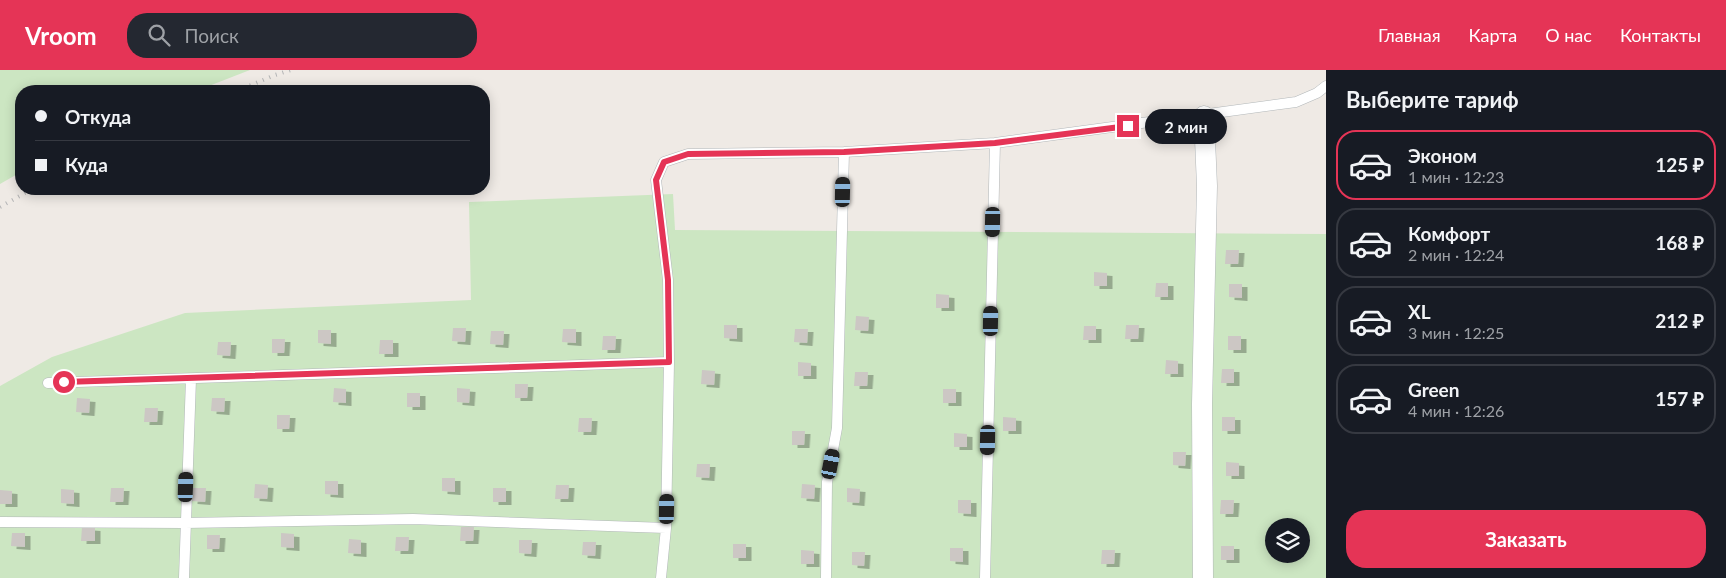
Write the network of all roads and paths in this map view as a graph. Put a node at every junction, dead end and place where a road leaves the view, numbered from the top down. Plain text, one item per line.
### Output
1 (1326, 86) edge
2 (1204, 116) junction
3 (995, 143) junction
4 (844, 152) junction
5 (669, 362) junction
6 (191, 379) junction
7 (48, 383) dead end
8 (0, 522) edge
9 (185, 523) junction
10 (666, 528) junction
11 (184, 578) edge
12 (660, 578) edge
13 (826, 578) edge
14 (986, 578) edge
15 (1203, 578) edge

1 - 2 lane
2 - 3 lane
2 - 15 street
3 - 4 lane
3 - 14 lane
4 - 5 lane
4 - 13 lane
5 - 6 lane
5 - 10 lane
6 - 7 lane
6 - 9 lane
8 - 9 lane
9 - 10 lane
9 - 11 lane
10 - 12 lane

